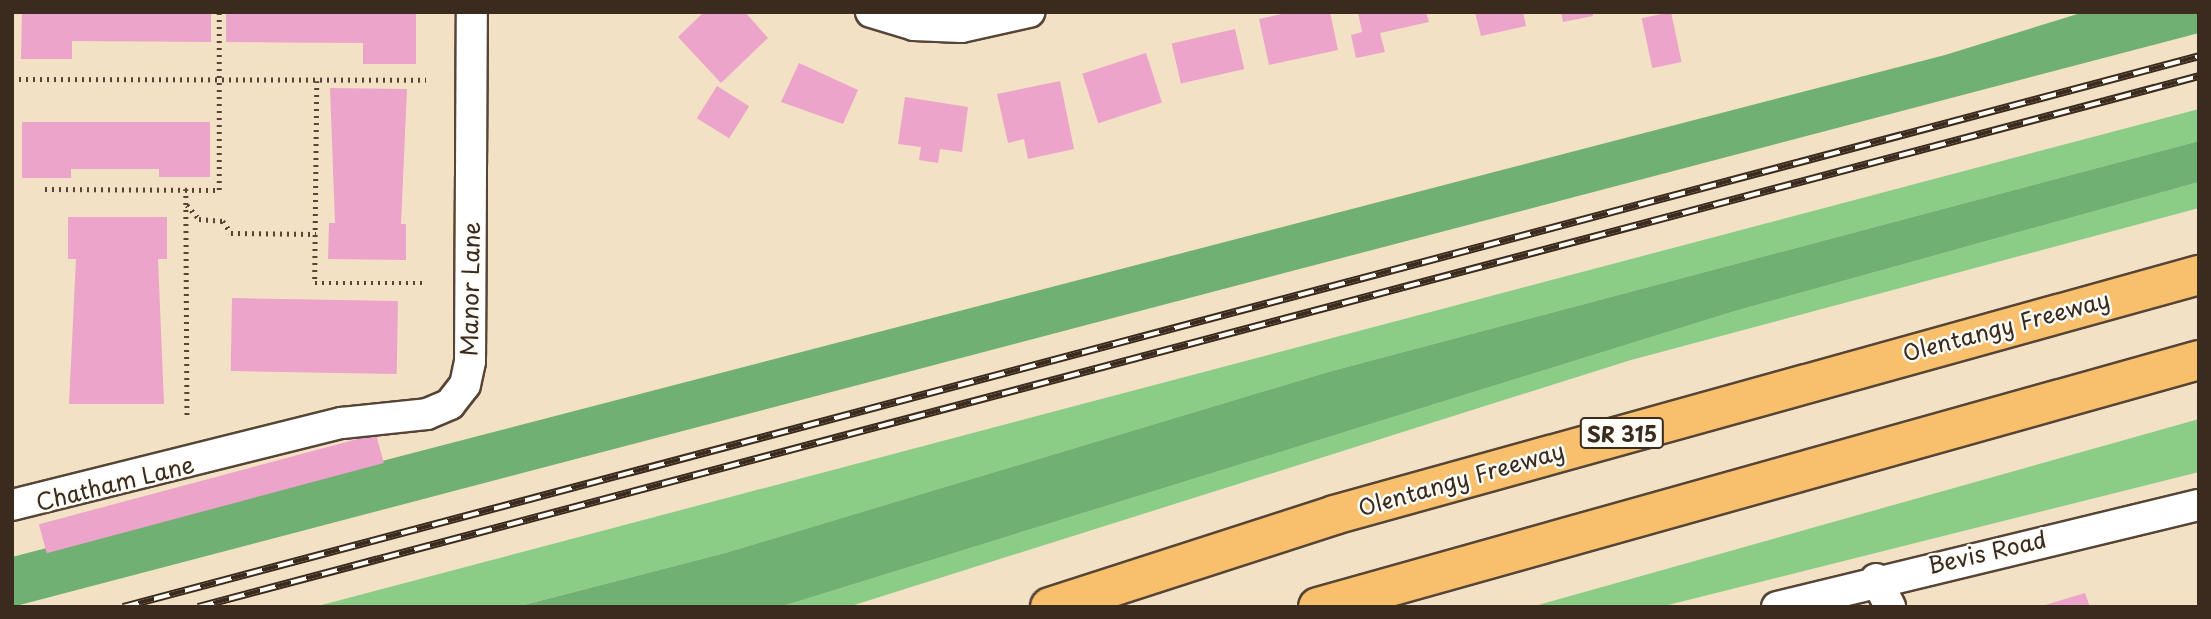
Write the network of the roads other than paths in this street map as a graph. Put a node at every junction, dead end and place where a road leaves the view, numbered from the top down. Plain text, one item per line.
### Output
1 (472, 12) edge
2 (871, 12) edge
3 (1030, 12) edge
4 (2199, 275) edge
5 (2199, 360) edge
6 (218, 457) joint
7 (12, 505) edge
8 (2199, 505) edge
9 (1876, 579) junction
10 (1050, 607) edge
11 (1318, 607) edge
12 (1777, 607) edge
13 (1890, 607) edge

1 - 6 street, Manor Lane
2 - 3 street
4 - 10 highway, Olentangy Freeway / SR 315
5 - 11 highway
6 - 7 street, Chatham Lane
8 - 9 street, Bevis Road
9 - 12 street, Bevis Road
9 - 13 street

